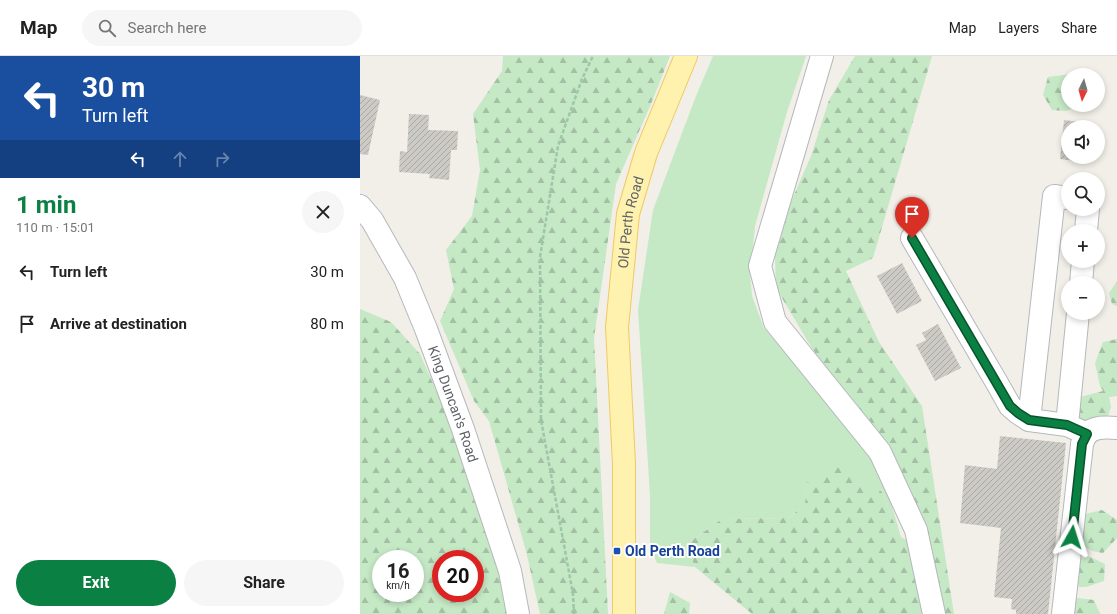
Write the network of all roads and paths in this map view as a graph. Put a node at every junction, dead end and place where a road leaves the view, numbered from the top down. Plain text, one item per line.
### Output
1 (593, 56) edge
2 (686, 56) edge
3 (822, 56) edge
4 (1061, 197) edge
5 (360, 206) edge
6 (912, 238) dead end
7 (1077, 320) edge
8 (1029, 420) junction
9 (1067, 425) junction
10 (1117, 428) edge
11 (1087, 434) junction
12 (518, 614) edge
13 (574, 614) edge
14 (624, 614) edge
15 (934, 614) edge
16 (1064, 614) edge

1 - 13 path
2 - 14 main road, Old Perth Road
3 - 15 street
4 - 8 street
5 - 12 street, King Duncan's Road
6 - 8 street
7 - 9 street
8 - 9 street
9 - 11 street
10 - 11 street
11 - 16 street

